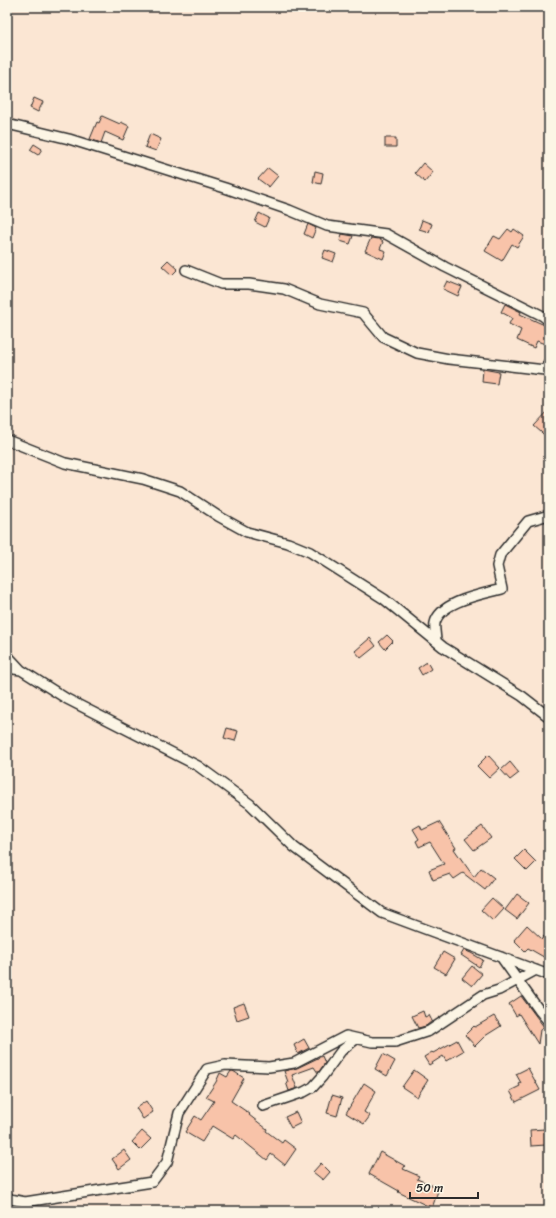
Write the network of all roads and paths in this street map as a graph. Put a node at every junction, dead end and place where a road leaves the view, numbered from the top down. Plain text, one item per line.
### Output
1 (7, 124) edge
2 (186, 270) dead end
3 (549, 321) edge
4 (549, 362) edge
5 (7, 440) edge
6 (549, 515) edge
7 (436, 641) junction
8 (7, 655) edge
9 (7, 668) edge
10 (21, 670) junction
11 (549, 717) edge
12 (501, 958) junction
13 (536, 970) junction
14 (549, 975) edge
15 (517, 980) junction
16 (549, 1022) edge
17 (356, 1038) junction
18 (263, 1106) dead end
19 (7, 1196) edge

1 - 3 street
2 - 4 street
5 - 7 street
6 - 7 street
7 - 11 street
8 - 10 street
9 - 10 street
10 - 12 street
12 - 13 street
12 - 15 street
13 - 14 street
13 - 15 street
15 - 16 street
15 - 17 street
17 - 18 street
17 - 19 street

